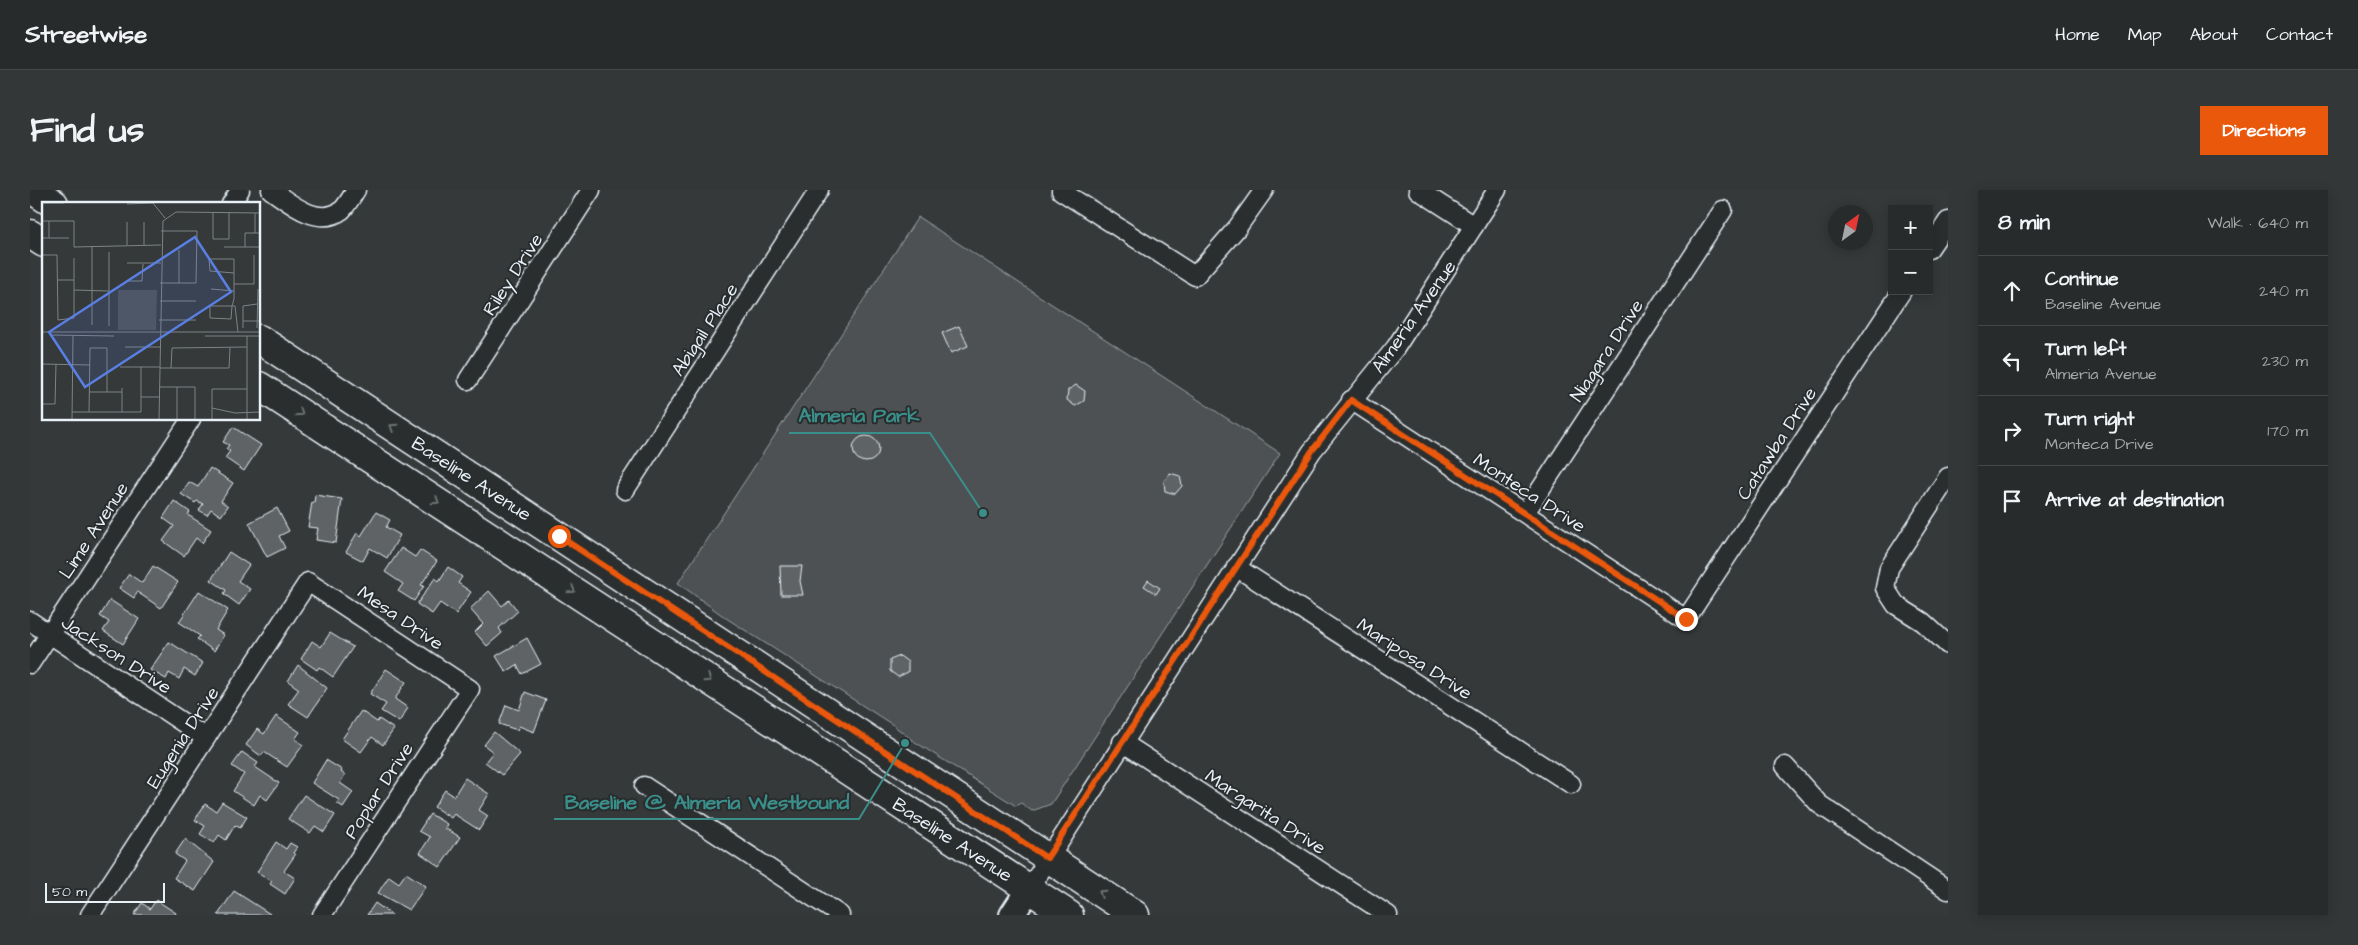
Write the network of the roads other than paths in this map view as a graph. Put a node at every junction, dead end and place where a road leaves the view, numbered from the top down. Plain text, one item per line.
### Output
1 (33, 190) edge
2 (240, 190) edge
3 (271, 190) edge
4 (356, 190) edge
5 (591, 190) edge
6 (819, 190) edge
7 (1264, 190) edge
8 (1418, 190) edge
9 (1498, 190) edge
10 (1061, 191) dead end
11 (51, 202) edge
12 (232, 202) edge
13 (1723, 210) dead end
14 (1948, 221) edge
15 (1474, 226) junction
16 (30, 234) edge
17 (42, 242) edge
18 (1933, 243) edge
19 (1899, 295) edge
20 (260, 340) edge
21 (468, 380) dead end
22 (260, 387) edge
23 (1351, 400) junction
24 (191, 420) edge
25 (1948, 477) edge
26 (625, 490) dead end
27 (1525, 514) junction
28 (1236, 567) junction
29 (308, 582) joint
30 (1686, 619) joint
31 (30, 621) edge
32 (50, 634) junction
33 (1948, 646) edge
34 (30, 664) edge
35 (470, 689) joint
36 (206, 738) junction
37 (1122, 742) junction
38 (1785, 766) dead end
39 (1571, 784) dead end
40 (644, 786) dead end
41 (1047, 858) junction
42 (1029, 889) junction
43 (1948, 890) edge
44 (90, 915) edge
45 (322, 915) edge
46 (840, 915) edge
47 (1012, 915) edge
48 (1069, 915) edge
49 (1136, 915) edge
50 (1388, 915) edge

1 - 11 main road
2 - 12 street
3 - 4 street
5 - 21 street, Riley Drive
6 - 26 street, Abigail Place
7 - 10 street
8 - 15 street
9 - 15 street, Almeria Avenue
13 - 27 street, Niagara Drive
14 - 18 street
15 - 23 street, Almeria Avenue
16 - 17 main road
19 - 30 street, Catawba Drive
41 -> 20 main road, Baseline Avenue
22 -> 42 main road, Baseline Avenue
23 - 27 street, Monteca Drive
23 - 28 street, Almeria Avenue
24 - 32 street, Lime Avenue
25 - 33 street
27 - 30 street, Monteca Drive
28 - 37 street, Almeria Avenue
28 - 39 street, Mariposa Drive
29 - 35 street, Mesa Drive
29 - 36 street, Eugenia Drive
31 - 32 street, Jackson Drive
32 - 34 street, Lime Avenue
32 - 36 street, Jackson Drive
35 - 45 street, Poplar Drive
36 - 44 street, Eugenia Drive
37 - 41 street, Almeria Avenue
37 - 50 street, Margarita Drive
38 - 43 street
40 - 46 street
41 - 42 street, Almeria Avenue
49 -> 41 main road, Baseline Avenue
42 - 47 street, Almeria Avenue
42 - 48 main road, Baseline Avenue

